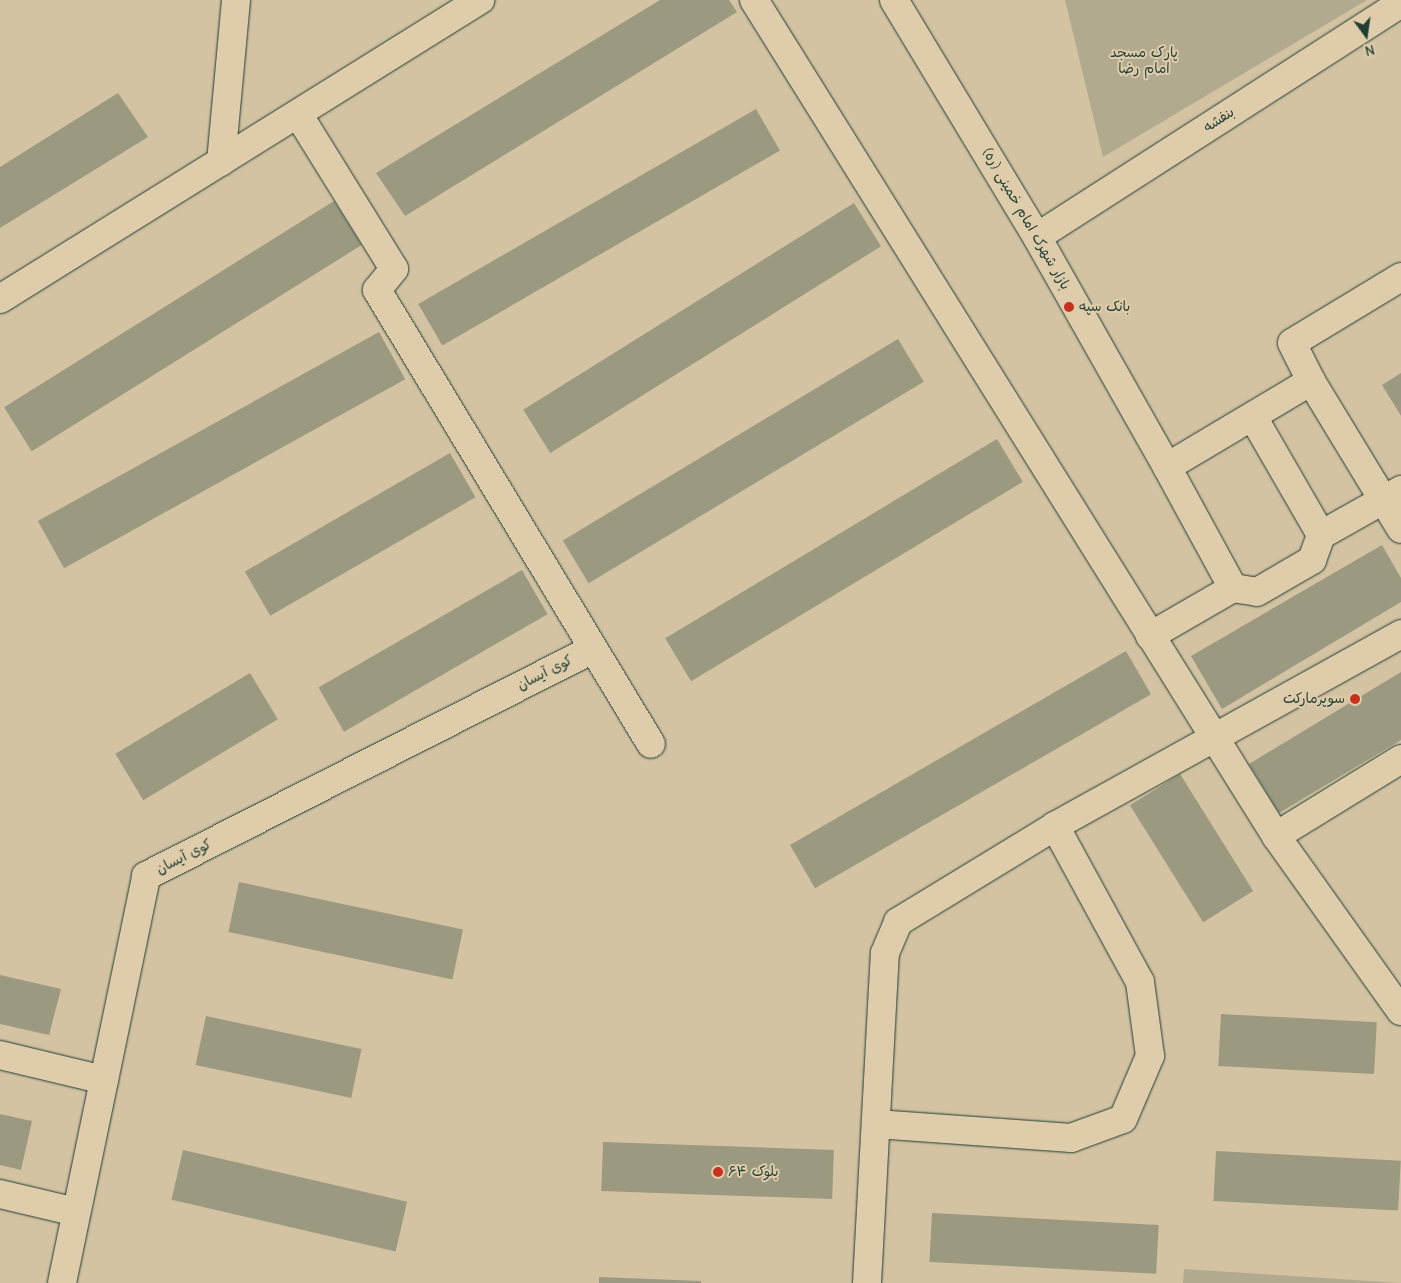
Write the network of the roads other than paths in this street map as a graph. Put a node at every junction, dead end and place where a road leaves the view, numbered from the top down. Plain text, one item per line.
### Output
1 (236, 0) edge
2 (480, 0) edge
3 (754, 0) edge
4 (894, 0) edge
5 (1401, 3) edge
6 (298, 114) junction
7 (221, 162) junction
8 (1037, 237) junction
9 (1401, 277) edge
10 (0, 300) edge
11 (1311, 381) junction
12 (1253, 417) junction
13 (1167, 467) junction
14 (1392, 495) edge
15 (1401, 530) edge
16 (1321, 535) junction
17 (1233, 588) junction
18 (1401, 634) edge
19 (1150, 636) junction
20 (593, 649) junction
21 (1214, 738) junction
22 (651, 744) dead end
23 (1401, 759) edge
24 (1055, 826) junction
25 (1276, 836) junction
26 (1401, 1011) edge
27 (0, 1055) edge
28 (104, 1080) junction
29 (876, 1124) junction
30 (0, 1194) edge
31 (76, 1212) junction
32 (62, 1283) edge
33 (867, 1283) edge

1 - 7 street
2 - 6 street
3 - 19 street
4 - 8 street, بازار شهرک امام خمینی (ره)
5 - 8 street, بنفشه
6 - 7 street
6 - 20 street
7 - 10 street
8 - 13 street, بازار شهرک امام خمینی (ره)
9 - 11 street
11 - 12 street
11 - 14 street
12 - 13 street
12 - 16 street
13 - 17 street, بازار شهرک امام خمینی (ره)
14 - 15 street
14 - 16 street
16 - 17 street
17 - 19 street
18 - 21 street
19 - 21 street
20 - 22 street
20 - 28 street, کوی آیسان
21 - 24 street
21 - 25 street
23 - 25 street
24 - 29 street
24 - 29 street
25 - 26 street
27 - 28 street
28 - 31 street, کوی آیسان
29 - 33 street
30 - 31 street
31 - 32 street, کوی آیسان

